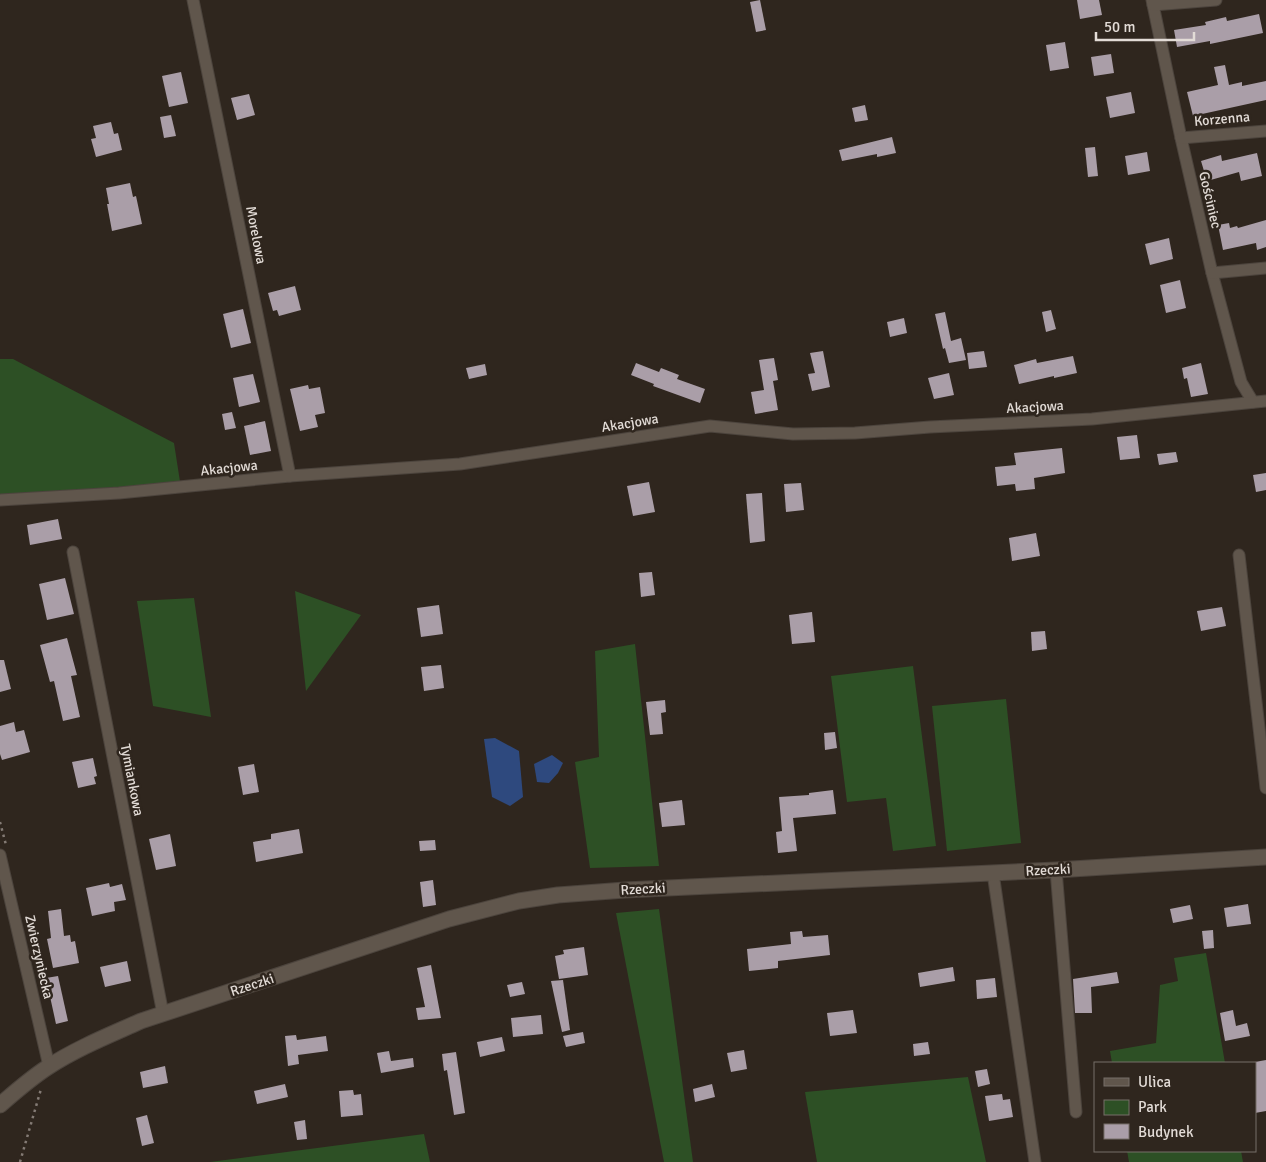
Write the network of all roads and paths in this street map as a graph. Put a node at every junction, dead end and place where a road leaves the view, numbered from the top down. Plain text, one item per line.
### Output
1 (193, 0) edge
2 (1216, 0) edge
3 (1152, 3) edge
4 (1266, 131) edge
5 (1181, 138) junction
6 (1266, 268) edge
7 (1212, 273) junction
8 (1266, 400) edge
9 (1253, 402) junction
10 (290, 476) junction
11 (0, 500) edge
12 (73, 552) dead end
13 (1239, 555) dead end
14 (1266, 788) edge
15 (0, 855) edge
16 (1266, 857) edge
17 (1056, 870) junction
18 (993, 873) junction
19 (163, 1014) junction
20 (49, 1066) junction
21 (0, 1105) edge
22 (1076, 1112) dead end
23 (20, 1162) edge
24 (1035, 1162) edge

1 - 10 street, Morelowa
2 - 3 street
3 - 5 street, Gościniec
4 - 5 street, Korzenna
5 - 7 street, Gościniec
6 - 7 street
7 - 9 street, Gościniec
8 - 9 street, Akacjowa
9 - 10 street, Akacjowa
10 - 11 street, Akacjowa
12 - 19 street, Tymiankowa
13 - 14 street
15 - 20 street, Zwierzyniecka
16 - 17 main road, Rzeczki
17 - 18 main road, Rzeczki
17 - 22 street
18 - 19 main road, Rzeczki
18 - 24 street
19 - 20 main road, Rzeczki
20 - 21 main road, Rzeczki
20 - 23 path

